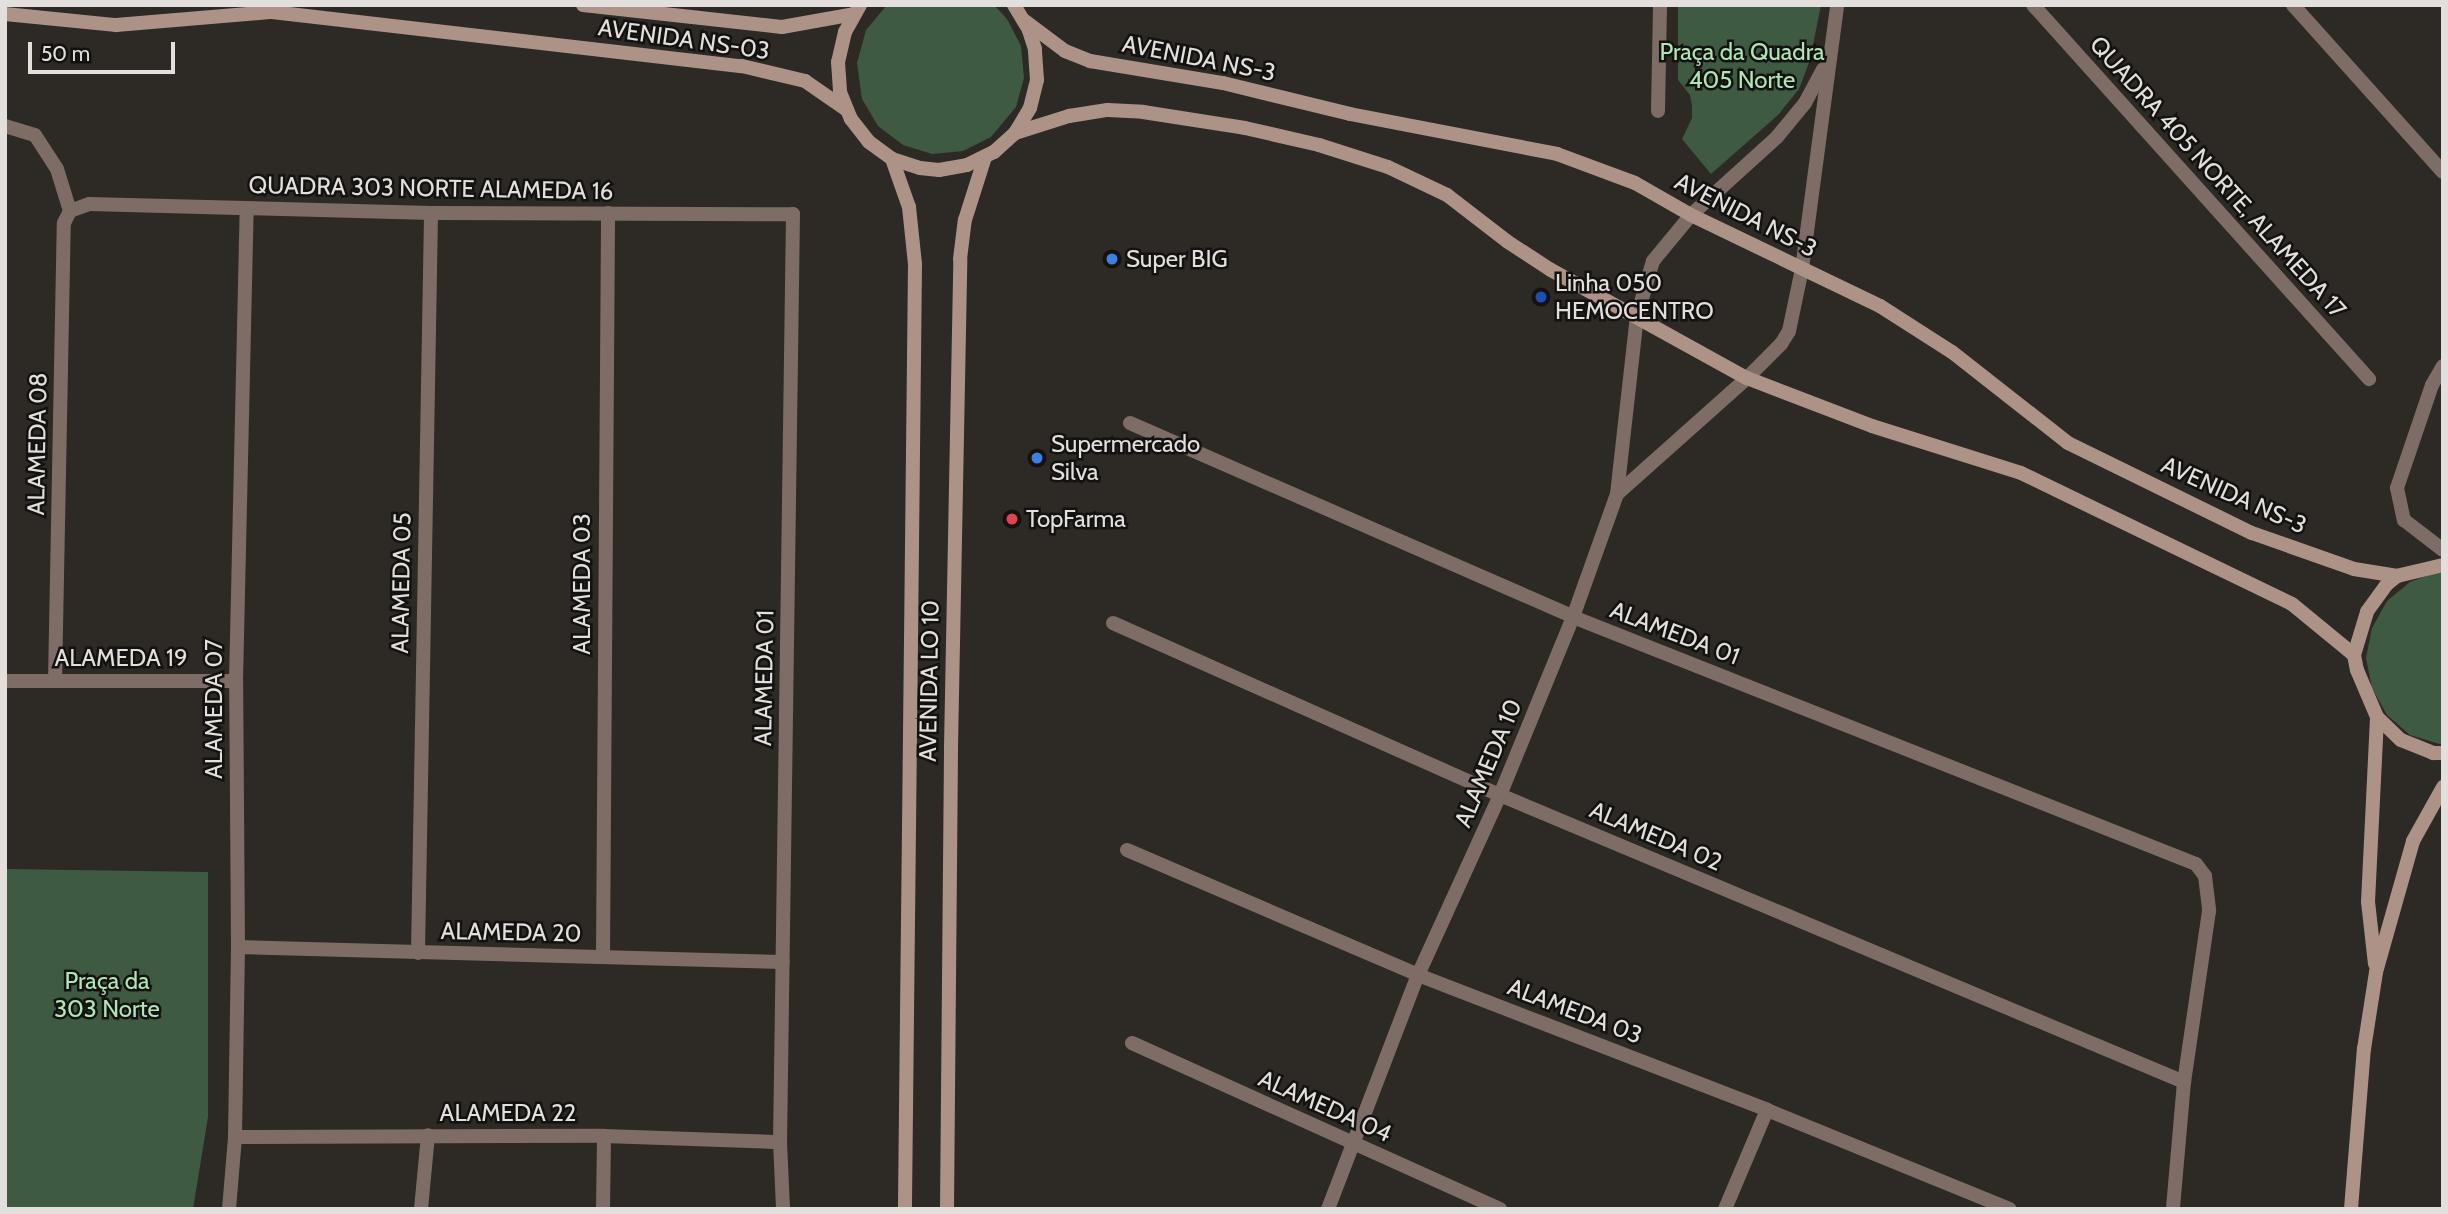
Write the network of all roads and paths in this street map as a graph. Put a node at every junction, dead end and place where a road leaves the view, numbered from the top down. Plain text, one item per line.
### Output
1 (583, 5) edge
2 (1014, 5) edge
3 (1660, 5) edge
4 (1837, 5) edge
5 (2033, 5) edge
6 (2293, 5) edge
7 (857, 9) edge
8 (5, 14) edge
9 (1025, 21) junction
10 (1829, 55) junction
11 (847, 110) junction
12 (1658, 111) dead end
13 (5, 126) edge
14 (1015, 133) junction
15 (985, 158) junction
16 (892, 159) junction
17 (2443, 172) edge
18 (247, 209) junction
19 (70, 211) junction
20 (430, 213) junction
21 (608, 213) junction
22 (793, 214) joint
23 (1691, 215) junction
24 (1802, 269) junction
25 (1637, 316) junction
26 (2443, 366) edge
27 (1747, 378) junction
28 (2369, 379) dead end
29 (1130, 423) dead end
30 (1617, 494) junction
31 (2443, 550) edge
32 (2443, 565) edge
33 (2397, 576) junction
34 (1573, 617) junction
35 (1113, 623) dead end
36 (2354, 655) junction
37 (5, 681) edge
38 (55, 681) junction
39 (236, 681) junction
40 (2377, 717) junction
41 (2443, 753) edge
42 (2443, 788) edge
43 (1500, 795) junction
44 (1126, 850) dead end
45 (238, 947) junction
46 (418, 953) junction
47 (603, 956) junction
48 (783, 962) junction
49 (2376, 972) junction
50 (1418, 975) junction
51 (1132, 1043) dead end
52 (2184, 1082) junction
53 (1767, 1110) junction
54 (428, 1135) junction
55 (604, 1136) junction
56 (235, 1137) junction
57 (780, 1142) junction
58 (1352, 1143) junction
59 (1475, 1204) edge
60 (229, 1209) edge
61 (421, 1209) edge
62 (603, 1209) edge
63 (783, 1209) edge
64 (905, 1209) edge
65 (947, 1209) edge
66 (1328, 1209) edge
67 (1500, 1209) edge
68 (1725, 1209) edge
69 (2010, 1209) edge
70 (2173, 1209) edge
71 (2351, 1209) edge

1 - 7 street, AVENIDA NS-03
2 - 9 street, AVENIDA NS-3
3 - 12 street
4 - 10 street, ALAMEDA 10
5 - 28 street, QUADRA 405 NORTE, ALAMEDA 17
6 - 17 street
7 - 11 street, AVENIDA NS-3
8 - 11 street, AVENIDA NS-03
9 - 14 street, AVENIDA NS-3
9 - 23 street, AVENIDA NS-3
10 - 23 street
10 - 24 street, ALAMEDA 10
11 - 16 street, AVENIDA NS-3
13 - 19 street
14 - 15 street, AVENIDA NS-3
14 - 25 street, AVENIDA NS-3
15 - 16 street, AVENIDA NS-3
15 - 65 street, AVENIDA LO 10
16 - 64 street, AVENIDA LO 10
18 - 19 street, QUADRA 303 NORTE ALAMEDA 16
18 - 20 street, QUADRA 303 NORTE ALAMEDA 16
18 - 39 street, ALAMEDA 07
19 - 38 street, ALAMEDA 08
20 - 21 street, QUADRA 303 NORTE ALAMEDA 16
20 - 46 street, ALAMEDA 05
21 - 22 street, QUADRA 303 NORTE ALAMEDA 16
21 - 47 street, ALAMEDA 03
22 - 48 street, ALAMEDA 01
23 - 24 street, AVENIDA NS-3
23 - 25 street
24 - 27 street, ALAMEDA 10
24 - 33 street, AVENIDA NS-3
25 - 27 street, AVENIDA NS-3
25 - 30 street
26 - 31 street
27 - 30 street, ALAMEDA 10
27 - 36 street, AVENIDA NS-3
29 - 34 street, ALAMEDA 01
30 - 34 street, ALAMEDA 10
32 - 33 street
33 - 36 street
34 - 43 street, ALAMEDA 10
34 - 52 street, ALAMEDA 01
35 - 43 street, ALAMEDA 02
36 - 40 street
37 - 38 street, ALAMEDA 19
38 - 39 street, ALAMEDA 19
39 - 45 street, ALAMEDA 07
40 - 41 street
40 - 49 street
42 - 49 street
43 - 50 street, ALAMEDA 10
43 - 52 street, ALAMEDA 02
44 - 50 street, ALAMEDA 03
45 - 46 street, ALAMEDA 20
45 - 56 street, ALAMEDA 07
46 - 47 street, ALAMEDA 20
47 - 48 street, ALAMEDA 20
48 - 57 street, ALAMEDA 01
49 - 71 street
50 - 53 street, ALAMEDA 03
50 - 58 street, ALAMEDA 10
51 - 58 street, ALAMEDA 04
52 - 70 street
53 - 68 street
53 - 69 street, ALAMEDA 03
54 - 55 street, ALAMEDA 22
54 - 56 street, ALAMEDA 22
54 - 61 street
55 - 57 street, ALAMEDA 22
55 - 62 street
56 - 60 street, ALAMEDA 07
57 - 63 street
58 - 59 street, ALAMEDA 04
58 - 66 street, ALAMEDA 10
59 - 67 street, ALAMEDA 04

